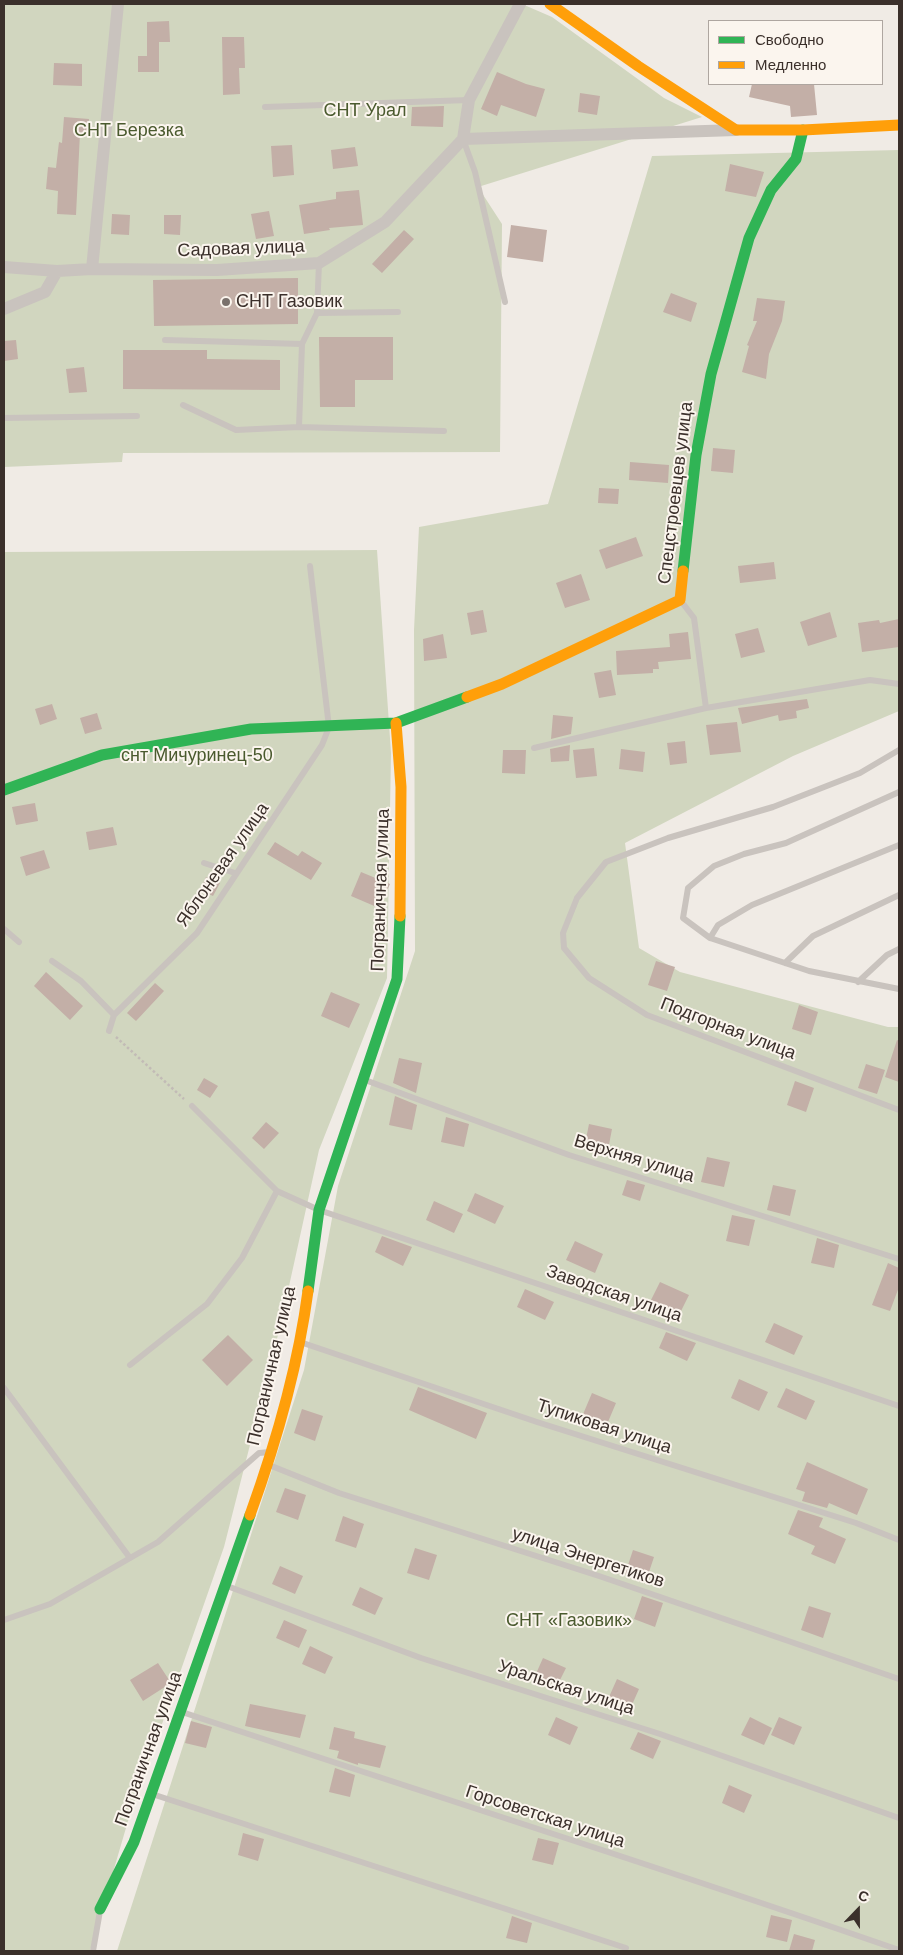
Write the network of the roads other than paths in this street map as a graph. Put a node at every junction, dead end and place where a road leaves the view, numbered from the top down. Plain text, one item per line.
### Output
1 (118, 4) edge
2 (520, 4) edge
3 (550, 4) edge
4 (469, 100) junction
5 (266, 107) dead end
6 (899, 125) edge
7 (736, 130) junction
8 (803, 130) junction
9 (462, 139) junction
10 (318, 263) junction
11 (4, 267) edge
12 (92, 269) junction
13 (57, 271) junction
14 (505, 302) dead end
15 (4, 309) edge
16 (398, 312) dead end
17 (317, 313) junction
18 (165, 340) dead end
19 (302, 344) junction
20 (183, 405) dead end
21 (137, 416) dead end
22 (4, 418) edge
23 (299, 427) junction
24 (444, 431) dead end
25 (310, 566) dead end
26 (680, 600) junction
27 (899, 684) edge
28 (706, 708) junction
29 (396, 723) junction
30 (329, 727) junction
31 (534, 748) dead end
32 (899, 750) edge
33 (4, 790) edge
34 (899, 792) edge
35 (899, 846) edge
36 (204, 863) dead end
37 (235, 873) junction
38 (899, 895) edge
39 (4, 930) edge
40 (710, 938) junction
41 (19, 942) dead end
42 (899, 949) edge
43 (52, 960) dead end
44 (785, 964) junction
45 (858, 982) junction
46 (899, 989) edge
47 (114, 1015) junction
48 (109, 1032) road end
49 (363, 1080) junction
50 (192, 1106) road end
51 (899, 1110) edge
52 (277, 1192) junction
53 (319, 1210) junction
54 (899, 1259) edge
55 (299, 1342) junction
56 (130, 1364) dead end
57 (4, 1388) edge
58 (899, 1406) edge
59 (271, 1452) junction
60 (268, 1464) junction
61 (899, 1540) edge
62 (130, 1558) junction
63 (225, 1585) junction
64 (4, 1620) edge
65 (899, 1679) edge
66 (181, 1712) junction
67 (151, 1794) junction
68 (899, 1818) edge
69 (100, 1909) joint
70 (626, 1948) dead end
71 (899, 1950) edge
72 (92, 1951) edge

1 - 12 street
2 - 4 street
3 - 7 street
4 - 5 lane
4 - 9 street
6 - 8 street
7 - 8 street
7 - 9 street
8 - 26 street, Спецстроевцев улица
9 - 10 street, Садовая улица
9 - 14 lane
10 - 12 street, Садовая улица
10 - 17 lane
11 - 13 street, Садовая улица
12 - 13 street, Садовая улица
13 - 15 street
16 - 17 lane
17 - 19 lane
18 - 19 lane
19 - 23 lane
20 - 23 lane
21 - 22 lane
23 - 24 lane
25 - 30 lane
26 - 28 lane
26 - 29 street, Спецстроевцев улица
27 - 28 lane
28 - 31 lane
29 - 30 street, Спецстроевцев улица
29 - 49 street, Пограничная улица
30 - 33 street, Спецстроевцев улица
30 - 37 lane, Яблоневая улица
32 - 51 lane, Подгорная улица
34 - 40 lane
35 - 40 lane
36 - 37 lane
37 - 47 lane, Яблоневая улица
38 - 44 lane
39 - 41 lane
40 - 44 lane
42 - 45 lane
43 - 47 lane
44 - 45 lane
45 - 46 lane
47 - 48 lane, Яблоневая улица
49 - 53 street, Пограничная улица
49 - 54 lane, Верхняя улица
50 - 52 lane
52 - 53 lane, Заводская улица
52 - 56 lane
53 - 55 street, Пограничная улица
53 - 58 lane, Заводская улица
55 - 59 street, Пограничная улица
55 - 61 lane, Тупиковая улица
57 - 62 lane
59 - 60 street, Пограничная улица
59 - 62 lane
60 - 63 street, Пограничная улица
60 - 65 lane, улица Энергетиков
62 - 64 lane
63 - 66 street, Пограничная улица
63 - 68 lane, Уральская улица
66 - 67 street, Пограничная улица
66 - 71 lane, Горсоветская улица
67 - 69 street, Пограничная улица
67 - 70 lane
69 - 72 lane

